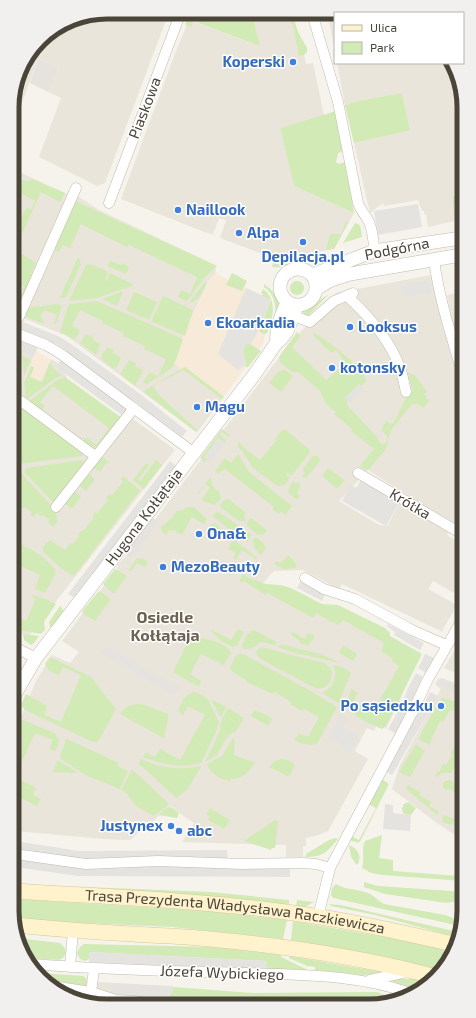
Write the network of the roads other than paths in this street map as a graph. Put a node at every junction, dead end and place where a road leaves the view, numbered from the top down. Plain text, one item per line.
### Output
1 (178, 19) edge
2 (314, 19) edge
3 (76, 188) dead end
4 (109, 203) dead end
5 (457, 239) edge
6 (374, 251) junction
7 (457, 256) edge
8 (434, 260) junction
9 (312, 275) junction
10 (316, 289) junction
11 (293, 308) junction
12 (19, 317) dead end
13 (19, 334) edge
14 (457, 356) edge
15 (406, 392) dead end
16 (21, 400) dead end
17 (134, 408) junction
18 (194, 453) junction
19 (95, 456) junction
20 (358, 473) dead end
21 (56, 507) dead end
22 (457, 531) edge
23 (306, 578) dead end
24 (457, 628) edge
25 (446, 645) junction
26 (19, 650) edge
27 (36, 658) junction
28 (19, 687) edge
29 (19, 855) edge
30 (330, 868) junction
31 (19, 891) edge
32 (318, 917) junction
33 (20, 926) edge
34 (73, 931) junction
35 (451, 943) edge
36 (37, 964) edge
37 (70, 967) junction
38 (94, 969) junction
39 (413, 971) junction
40 (429, 975) edge
41 (366, 981) junction
42 (65, 988) edge
43 (405, 991) edge
44 (91, 992) junction
45 (108, 999) edge

1 - 4 street, Piaskowa
2 - 6 street
3 - 12 street
5 - 6 street, Podgórna
6 - 9 street, Podgórna
7 - 8 street, Podgórna
8 - 10 street, Podgórna
8 - 14 street
9 - 10 street
9 - 11 street
10 - 11 street
11 - 15 street
11 - 18 street, Hugona Kołłątaja
13 - 17 street
16 - 19 street
17 - 18 street
17 - 19 street
18 - 27 street, Hugona Kołłątaja
19 - 21 street
20 - 22 street, Krótka
23 - 25 street
24 - 25 street
25 - 30 street
26 - 27 street
27 - 28 street, Hugona Kołłątaja
29 - 30 street
30 - 32 street
31 - 32 main road, Trasa Prezydenta Władysława Raczkiewicza
32 - 35 main road, Trasa Prezydenta Władysława Raczkiewicza
33 - 34 main road, Trasa Prezydenta Władysława Raczkiewicza
34 - 37 street
34 - 39 main road, Trasa Prezydenta Władysława Raczkiewicza
36 - 37 street, Józefa Wybickiego
37 - 38 street, Józefa Wybickiego
38 - 41 street, Józefa Wybickiego
38 - 44 street
39 - 40 main road, Trasa Prezydenta Władysława Raczkiewicza
39 - 41 street, Trasa Prezydenta Władysława Raczkiewicza
41 - 43 street, Józefa Wybickiego
42 - 44 street
44 - 45 street

